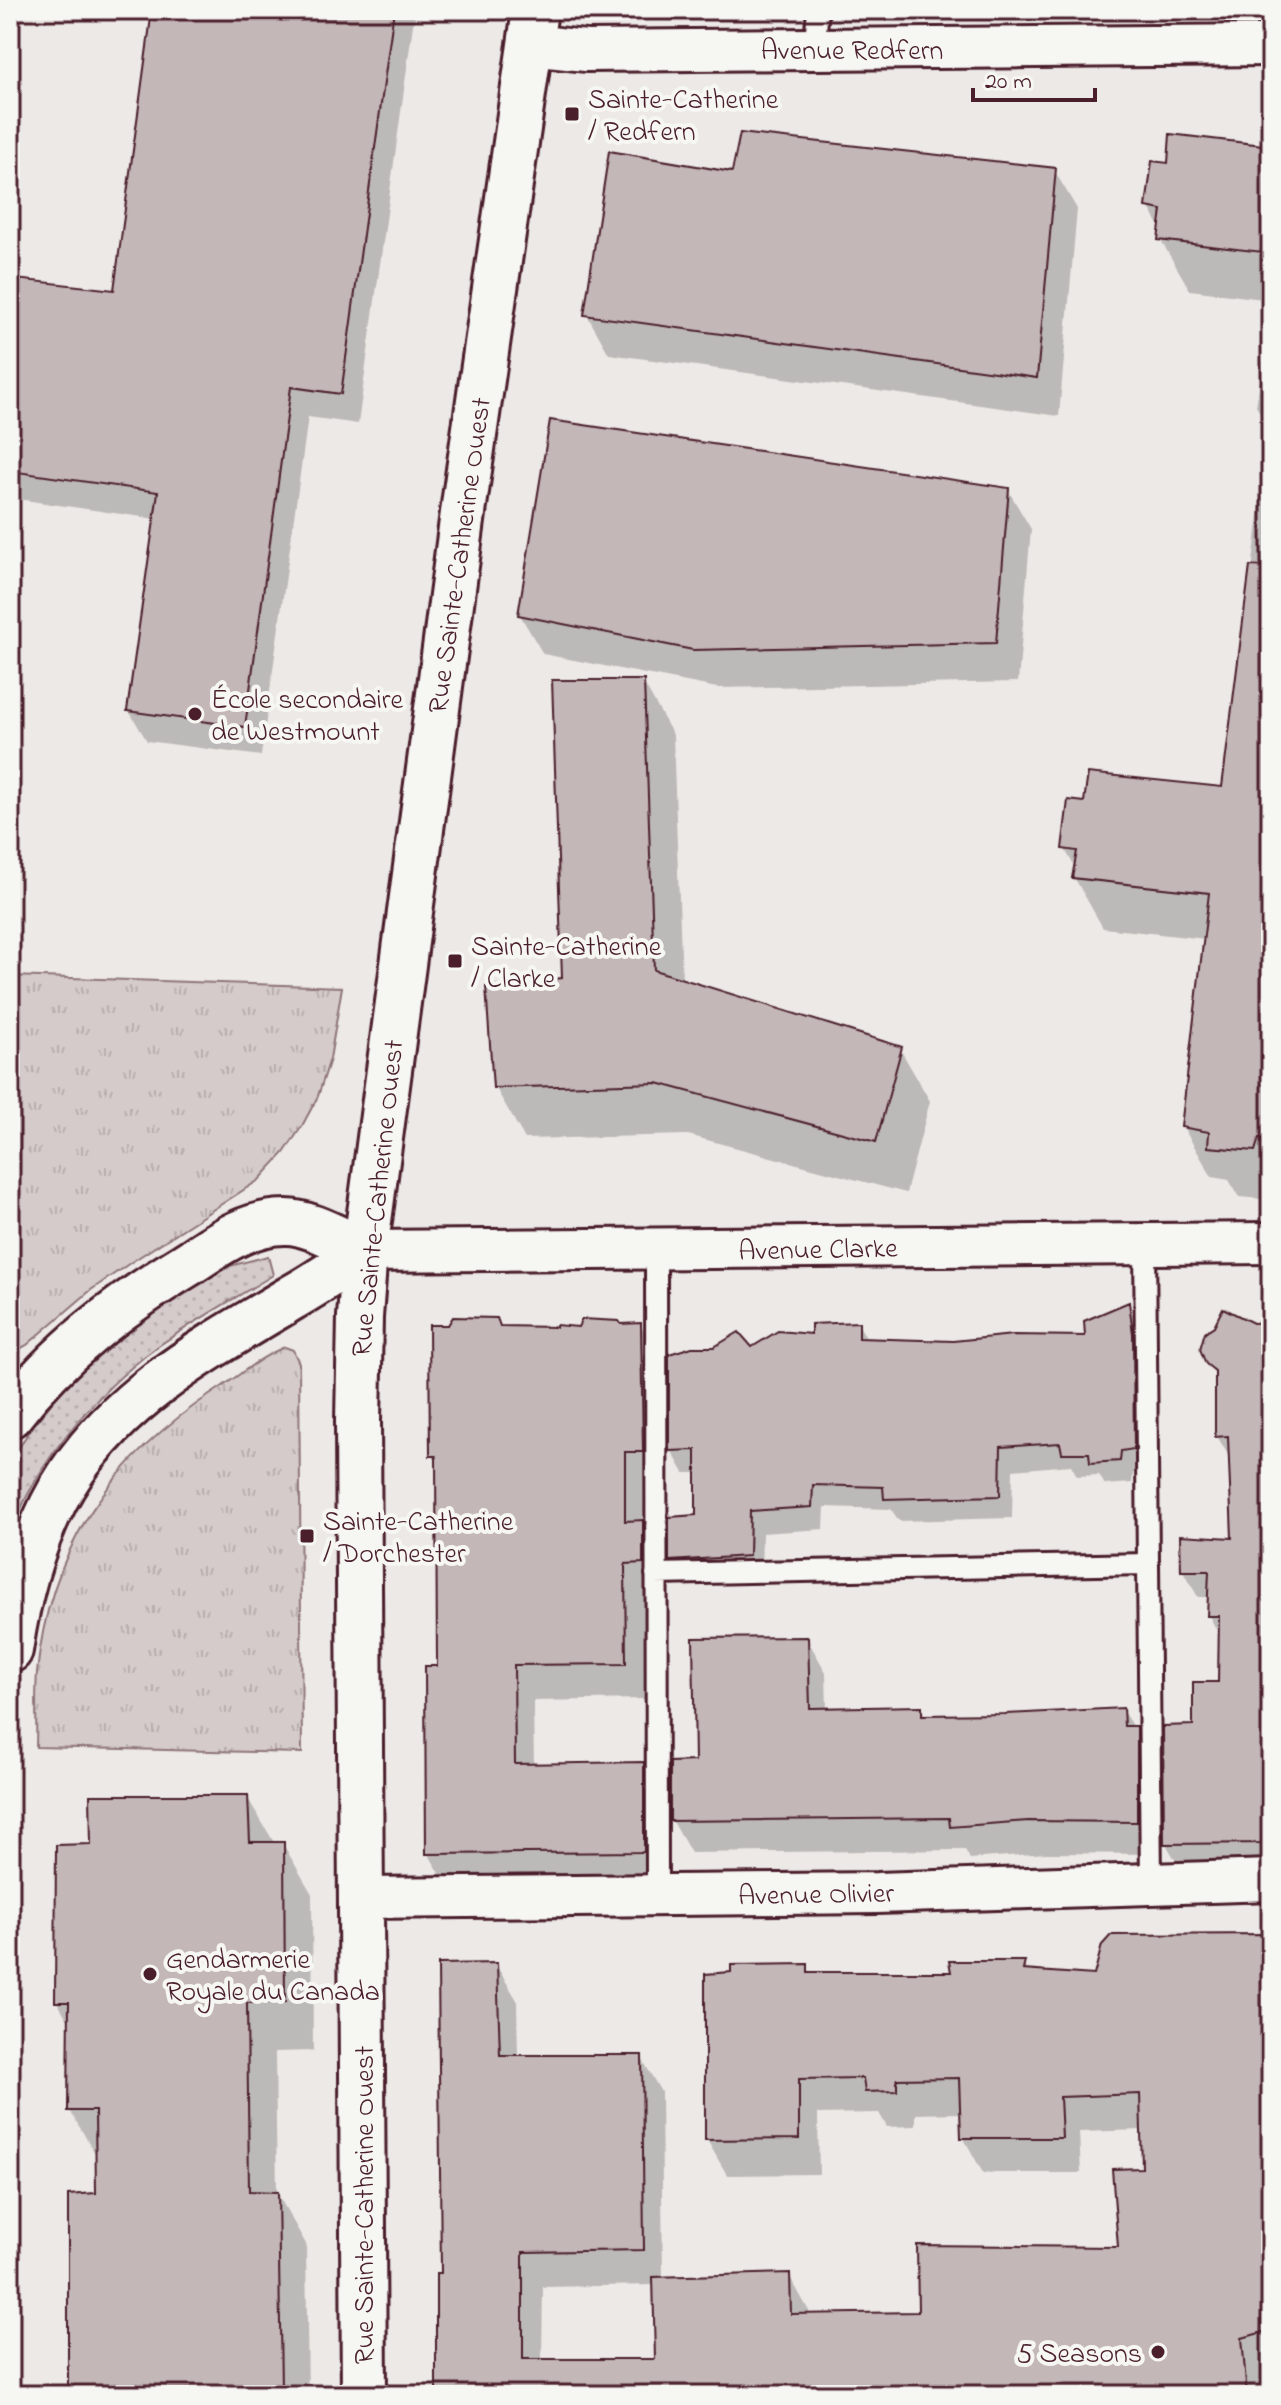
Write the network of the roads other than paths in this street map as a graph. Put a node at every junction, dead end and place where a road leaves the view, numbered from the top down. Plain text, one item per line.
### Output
1 (818, 10) edge
2 (532, 27) edge
3 (1271, 45) edge
4 (814, 50) junction
5 (1271, 1243) edge
6 (1145, 1244) junction
7 (656, 1250) junction
8 (365, 1251) junction
9 (10, 1415) edge
10 (1147, 1564) junction
11 (656, 1574) junction
12 (10, 1650) edge
13 (1271, 1880) edge
14 (1151, 1883) junction
15 (657, 1895) junction
16 (361, 1898) junction
17 (364, 2395) edge

1 - 4 lane
2 - 4 street, Avenue Redfern
2 - 8 main road, Rue Sainte-Catherine Ouest
3 - 4 street, Avenue Redfern
5 - 6 street, Avenue Clarke
6 - 7 street, Avenue Clarke
6 - 10 lane
7 - 8 street, Avenue Clarke
7 - 11 lane
8 - 9 main road
8 - 12 main road
8 - 16 main road, Rue Sainte-Catherine Ouest
10 - 11 lane
10 - 14 lane
11 - 15 lane
13 - 14 street, Avenue Olivier
14 - 15 street, Avenue Olivier
15 - 16 street, Avenue Olivier
16 - 17 main road, Rue Sainte-Catherine Ouest

